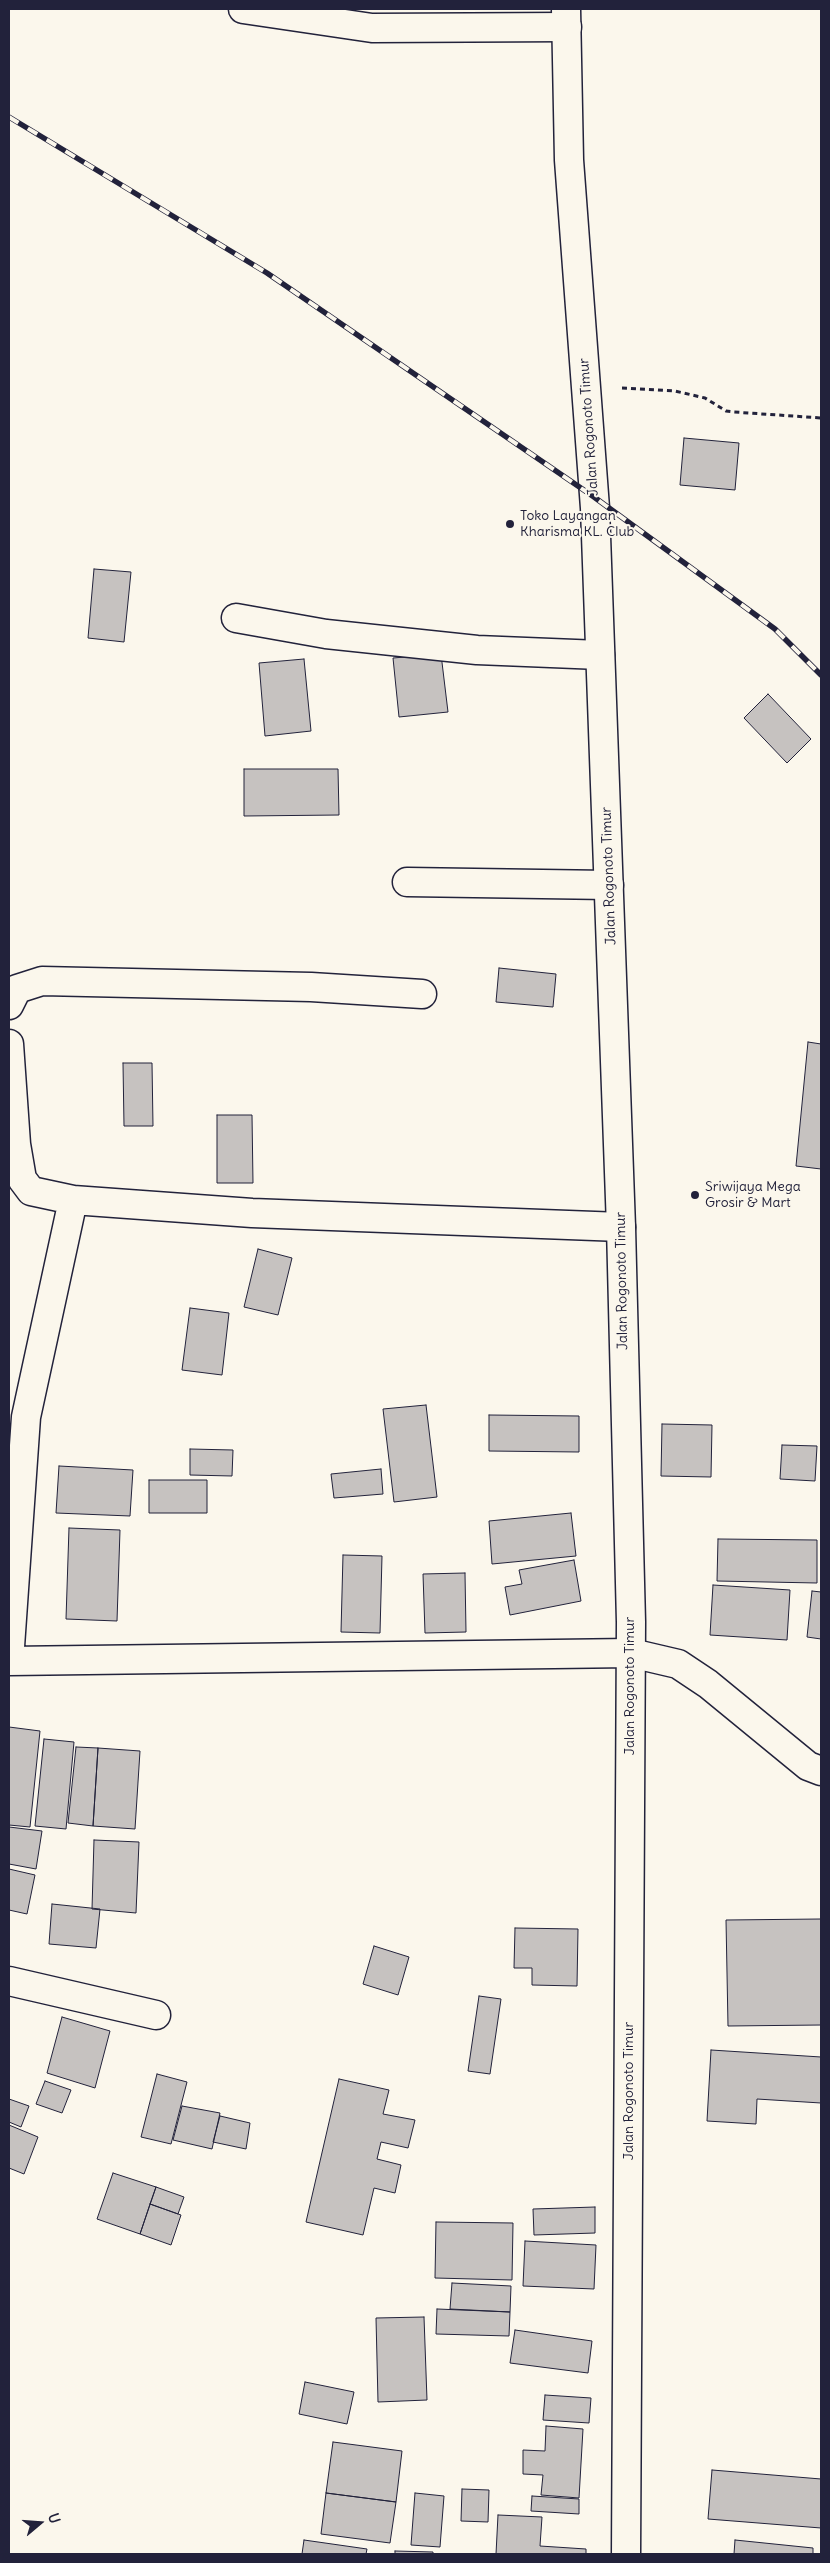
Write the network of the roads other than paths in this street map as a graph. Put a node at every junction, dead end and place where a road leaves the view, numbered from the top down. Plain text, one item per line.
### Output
1 (242, 9) edge
2 (567, 18) edge
3 (236, 618) dead end
4 (600, 655) junction
5 (407, 882) dead end
6 (609, 885) junction
7 (422, 994) dead end
8 (9, 1005) edge
9 (9, 1044) edge
10 (73, 1200) junction
11 (621, 1227) junction
12 (631, 1654) junction
13 (9, 1661) edge
14 (821, 1771) edge
15 (9, 1981) edge
16 (156, 2015) dead end
17 (626, 2554) edge

1 - 2 street
2 - 4 street, Jalan Rogonoto Timur
3 - 4 street
4 - 6 street, Jalan Rogonoto Timur
5 - 6 street
6 - 11 street, Jalan Rogonoto Timur
7 - 8 street
9 - 10 street
10 - 11 street
10 - 13 street
11 - 12 street, Jalan Rogonoto Timur
12 - 13 street
12 - 14 street
12 - 17 street, Jalan Rogonoto Timur
15 - 16 street

